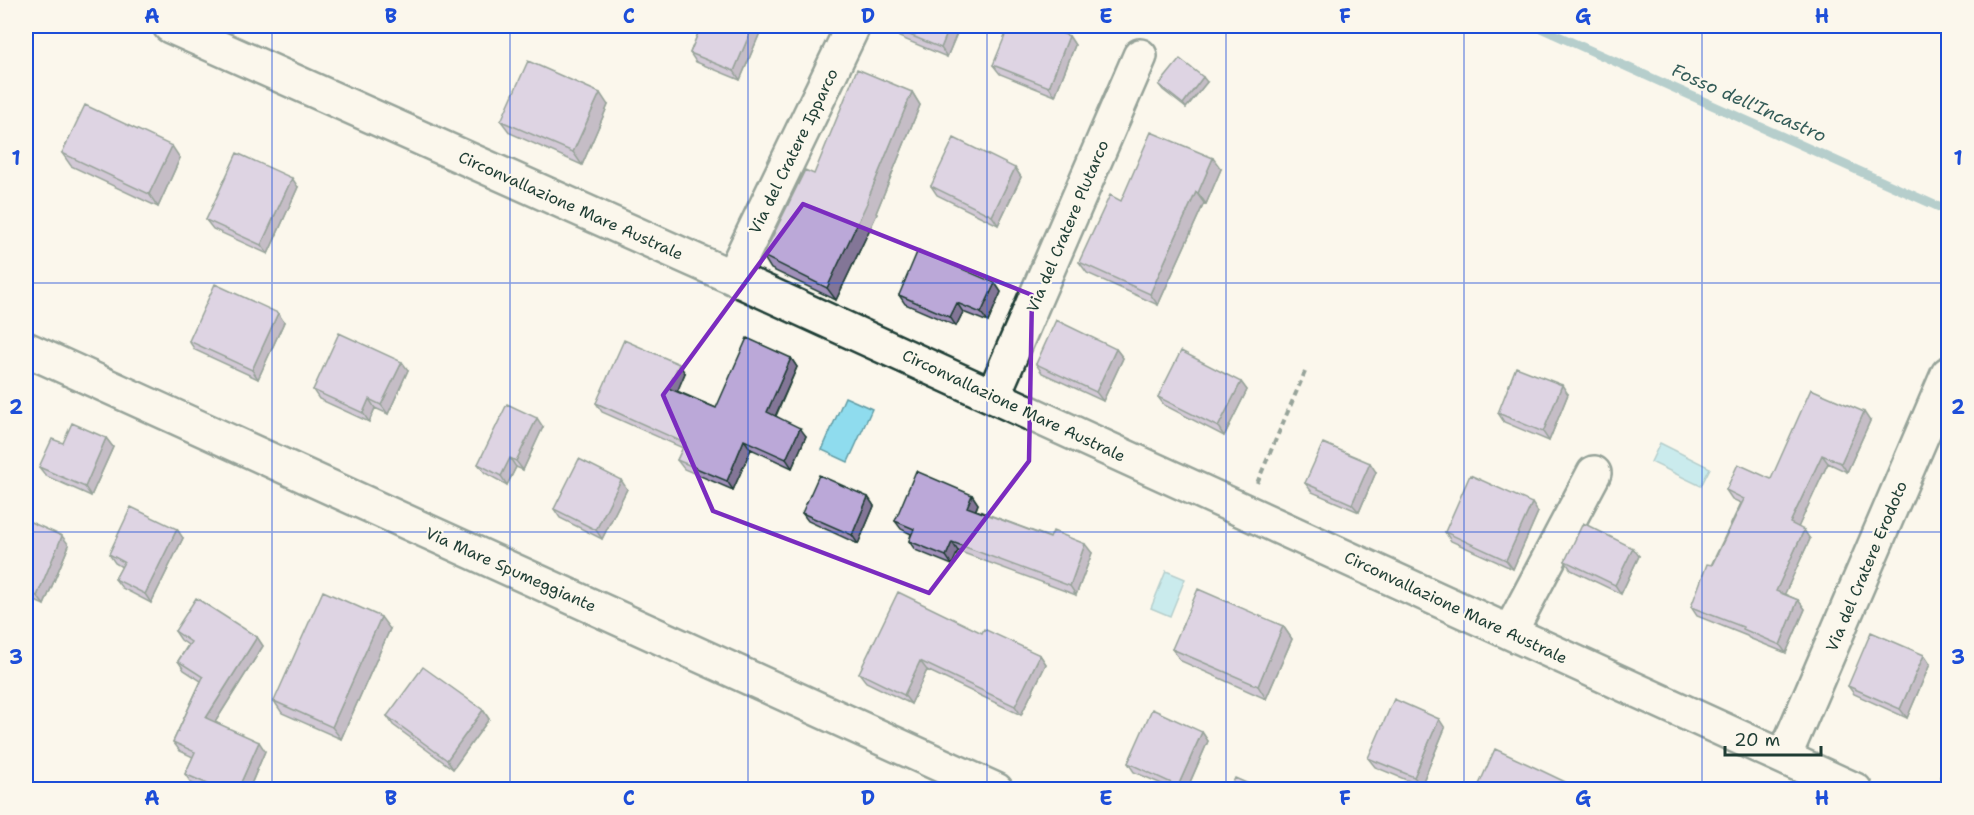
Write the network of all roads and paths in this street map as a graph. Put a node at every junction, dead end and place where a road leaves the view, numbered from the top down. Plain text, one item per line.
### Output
1 (170, 26) edge
2 (853, 26) edge
3 (1140, 56) dead end
4 (732, 277) junction
5 (26, 349) edge
6 (1305, 372) dead end
7 (1948, 374) edge
8 (993, 396) junction
9 (1594, 473) dead end
10 (1245, 511) junction
11 (1510, 632) junction
12 (1784, 757) junction
13 (996, 789) edge
14 (1855, 789) edge

1 - 4 street, Circonvallazione Mare Australe
2 - 4 street, Via del Cratere Ipparco
3 - 8 street, Via del Cratere Plutarco
4 - 8 street, Circonvallazione Mare Australe
5 - 13 street, Via Mare Spumeggiante
6 - 10 path
7 - 12 street, Via del Cratere Erodoto
8 - 10 street, Circonvallazione Mare Australe
9 - 11 street
10 - 11 street, Circonvallazione Mare Australe
11 - 12 street, Circonvallazione Mare Australe
12 - 14 street, Circonvallazione Mare Australe

